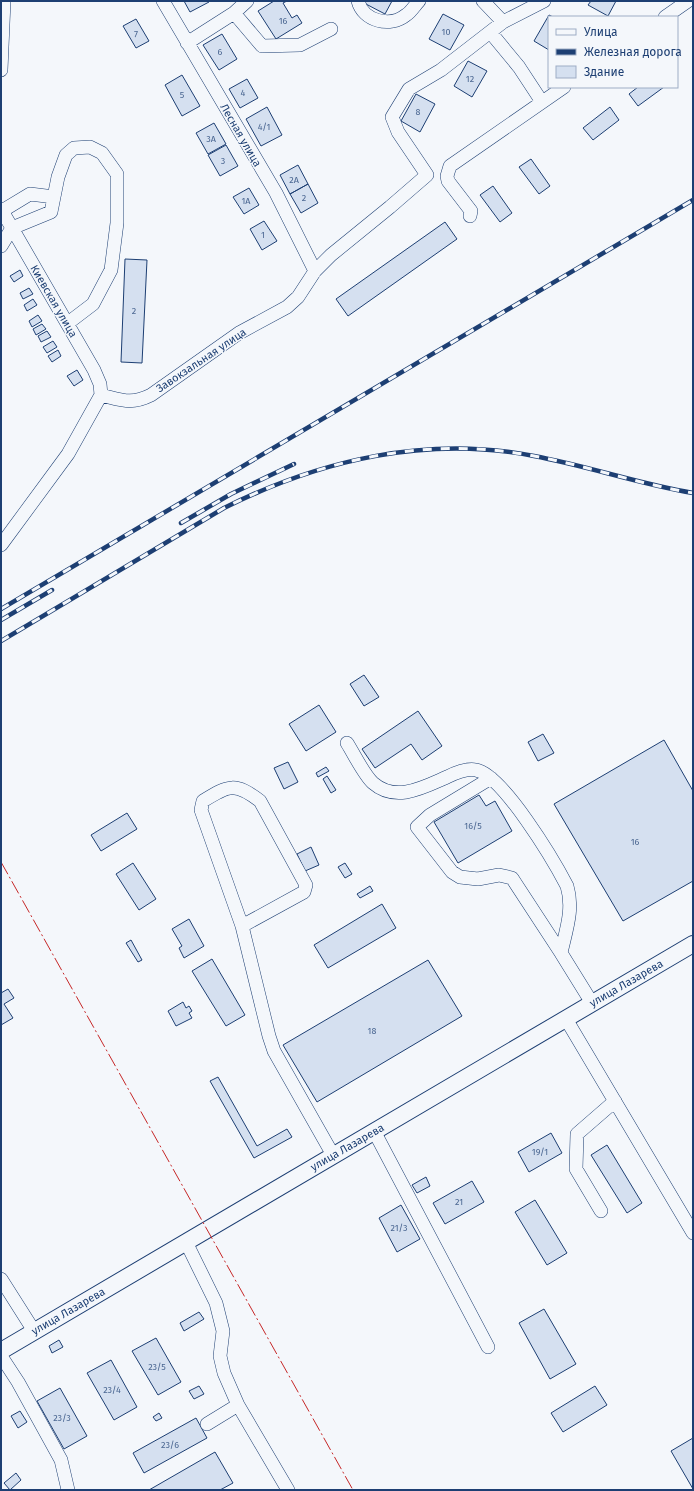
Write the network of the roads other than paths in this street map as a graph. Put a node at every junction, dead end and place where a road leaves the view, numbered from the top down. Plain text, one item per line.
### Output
1 (4, 1) edge
2 (163, 1) edge
3 (247, 1) edge
4 (358, 1) edge
5 (419, 1) edge
6 (483, 1) edge
7 (544, 1) edge
8 (688, 1) edge
9 (234, 13) junction
10 (666, 16) edge
11 (503, 22) junction
12 (331, 29) dead end
13 (491, 33) junction
14 (187, 43) junction
15 (1, 70) edge
16 (563, 88) edge
17 (542, 102) junction
18 (54, 197) junction
19 (2, 210) edge
20 (470, 216) dead end
21 (12, 228) junction
22 (1, 246) edge
23 (315, 271) junction
24 (68, 323) junction
25 (101, 395) junction
26 (1, 545) edge
27 (347, 742) dead end
28 (491, 778) junction
29 (242, 926) junction
30 (693, 944) edge
31 (561, 953) junction
32 (592, 1003) junction
33 (566, 1020) junction
34 (615, 1101) junction
35 (374, 1131) junction
36 (334, 1155) junction
37 (601, 1211) dead end
38 (693, 1233) edge
39 (186, 1242) junction
40 (1, 1279) edge
41 (34, 1331) junction
42 (488, 1347) dead end
43 (1, 1350) edge
44 (1, 1356) edge
45 (238, 1405) junction
46 (207, 1424) dead end
47 (68, 1490) edge
48 (288, 1490) edge

1 - 15 street
2 - 14 street, Лесная улица
3 - 9 street
4 - 5 street
6 - 11 street
7 - 11 street
8 - 10 street
9 - 12 street
9 - 14 street
11 - 13 street
13 - 17 street
13 - 23 street, Завокзальная улица
14 - 23 street, Лесная улица
16 - 17 street
17 - 20 street
18 - 19 street
18 - 21 street
18 - 24 street
19 - 21 street, Киевская улица
21 - 22 street
21 - 24 street, Киевская улица
23 - 25 street, Завокзальная улица
24 - 25 street, Киевская улица
25 - 26 street
27 - 28 street
28 - 31 street
28 - 31 street
29 - 29 street
29 - 36 street
30 - 32 main road, улица Лазарева
31 - 32 street
32 - 33 main road, улица Лазарева
33 - 34 street
33 - 35 main road, улица Лазарева
34 - 37 street
34 - 38 street
35 - 36 main road, улица Лазарева
35 - 42 street
36 - 39 main road, улица Лазарева
39 - 41 main road, улица Лазарева
39 - 45 street
40 - 41 street
41 - 43 main road, улица Лазарева
44 - 47 street
45 - 46 street
45 - 48 street

